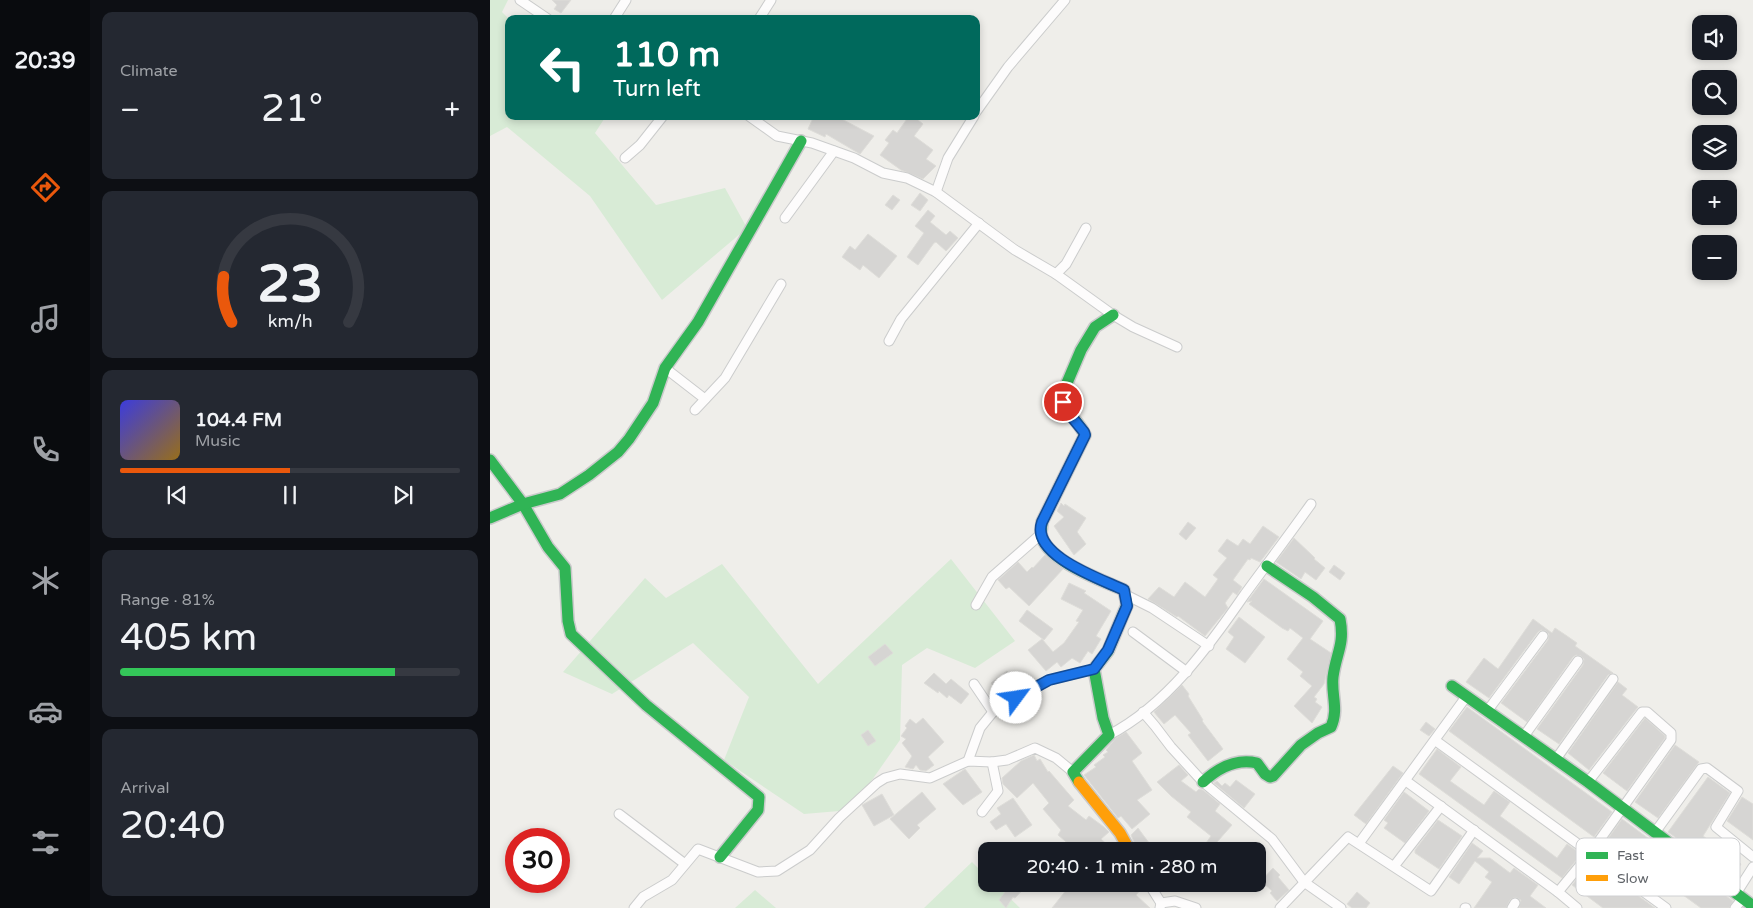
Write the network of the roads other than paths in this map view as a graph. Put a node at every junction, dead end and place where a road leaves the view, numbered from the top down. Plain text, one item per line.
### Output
1 (520, 0) edge
2 (627, 0) edge
3 (771, 0) edge
4 (1064, 0) edge
5 (542, 15) edge
6 (617, 15) edge
7 (762, 15) edge
8 (980, 106) edge
9 (660, 120) edge
10 (755, 120) edge
11 (972, 120) edge
12 (801, 141) junction
13 (834, 151) junction
14 (625, 158) dead end
15 (936, 192) junction
16 (785, 218) dead end
17 (980, 223) junction
18 (1086, 228) dead end
19 (1056, 274) junction
20 (782, 284) dead end
21 (1113, 315) junction
22 (889, 341) dead end
23 (1177, 347) dead end
24 (666, 368) junction
25 (705, 399) junction
26 (695, 410) dead end
27 (490, 460) edge
28 (523, 504) junction
29 (1311, 504) dead end
30 (490, 518) edge
31 (1040, 534) junction
32 (1267, 566) junction
33 (1126, 595) junction
34 (976, 605) dead end
35 (1133, 632) dead end
36 (1543, 636) dead end
37 (1209, 646) junction
38 (1578, 661) dead end
39 (1094, 669) junction
40 (1187, 672) junction
41 (1613, 679) dead end
42 (974, 684) dead end
43 (1452, 686) dead end
44 (1466, 697) junction
45 (1488, 710) junction
46 (993, 712) junction
47 (1143, 712) junction
48 (1109, 735) junction
49 (1524, 736) junction
50 (1436, 741) junction
51 (1556, 759) junction
52 (968, 761) junction
53 (992, 762) junction
54 (1073, 772) junction
55 (1406, 781) junction
56 (1203, 782) junction
57 (1588, 782) junction
58 (1441, 806) junction
59 (1623, 808) junction
60 (982, 812) dead end
61 (619, 814) dead end
62 (1474, 830) junction
63 (1656, 831) junction
64 (1601, 838) edge
65 (1665, 838) edge
66 (1730, 838) edge
67 (1576, 841) edge
68 (1125, 842) edge
69 (1360, 842) junction
70 (1740, 846) edge
71 (1753, 856) edge
72 (720, 857) junction
73 (685, 864) junction
74 (1395, 865) junction
75 (1753, 867) edge
76 (1576, 870) edge
77 (1304, 882) junction
78 (1153, 892) edge
79 (1558, 892) junction
80 (1740, 895) joint
81 (1650, 896) edge
82 (1740, 896) edge
83 (1160, 905) edge
84 (1753, 906) edge
85 (634, 908) edge
86 (1196, 908) edge
87 (1280, 908) edge
88 (1341, 908) edge
89 (1577, 908) edge
90 (1666, 908) edge
91 (1736, 908) edge

1 - 5 street
2 - 6 street
3 - 7 street
4 - 8 street
9 - 14 street
10 - 12 street
11 - 15 street
12 - 13 street
12 - 24 street
13 - 15 street
13 - 16 street
15 - 17 street
17 - 19 street
17 - 22 street
18 - 19 street
19 - 21 street
20 - 25 street
21 - 23 street
21 - 31 street
24 - 25 street
24 - 28 street
25 - 26 street
27 - 28 street
28 - 30 street
28 - 72 street
29 - 32 street
31 - 33 street
31 - 34 street
32 - 37 street
32 - 56 street
33 - 37 street
33 - 39 street
35 - 40 street
36 - 45 street
37 - 40 street
38 - 49 street
39 - 46 street
39 - 48 street
40 - 47 street
41 - 51 street
42 - 46 street
43 - 44 street
44 - 45 street
44 - 50 street
45 - 49 street
46 - 52 street
47 - 48 street
47 - 56 street
48 - 54 street
49 - 51 street
50 - 55 street
50 - 67 street
51 - 57 street
52 - 53 street
52 - 72 street
53 - 54 street
53 - 60 street
54 - 68 street
55 - 58 street
55 - 69 street
56 - 77 street
57 - 59 street
57 - 59 street
58 - 62 street
58 - 74 street
59 - 63 street
59 - 64 street
61 - 73 street
62 - 74 street
62 - 79 street
63 - 65 street
63 - 66 street
69 - 74 street
69 - 77 street
70 - 71 street
72 - 73 street
73 - 85 street
75 - 80 street
76 - 79 street
77 - 87 street
77 - 88 street
78 - 83 street
79 - 89 street
80 - 84 street
81 - 90 street
82 - 91 street
83 - 86 street

